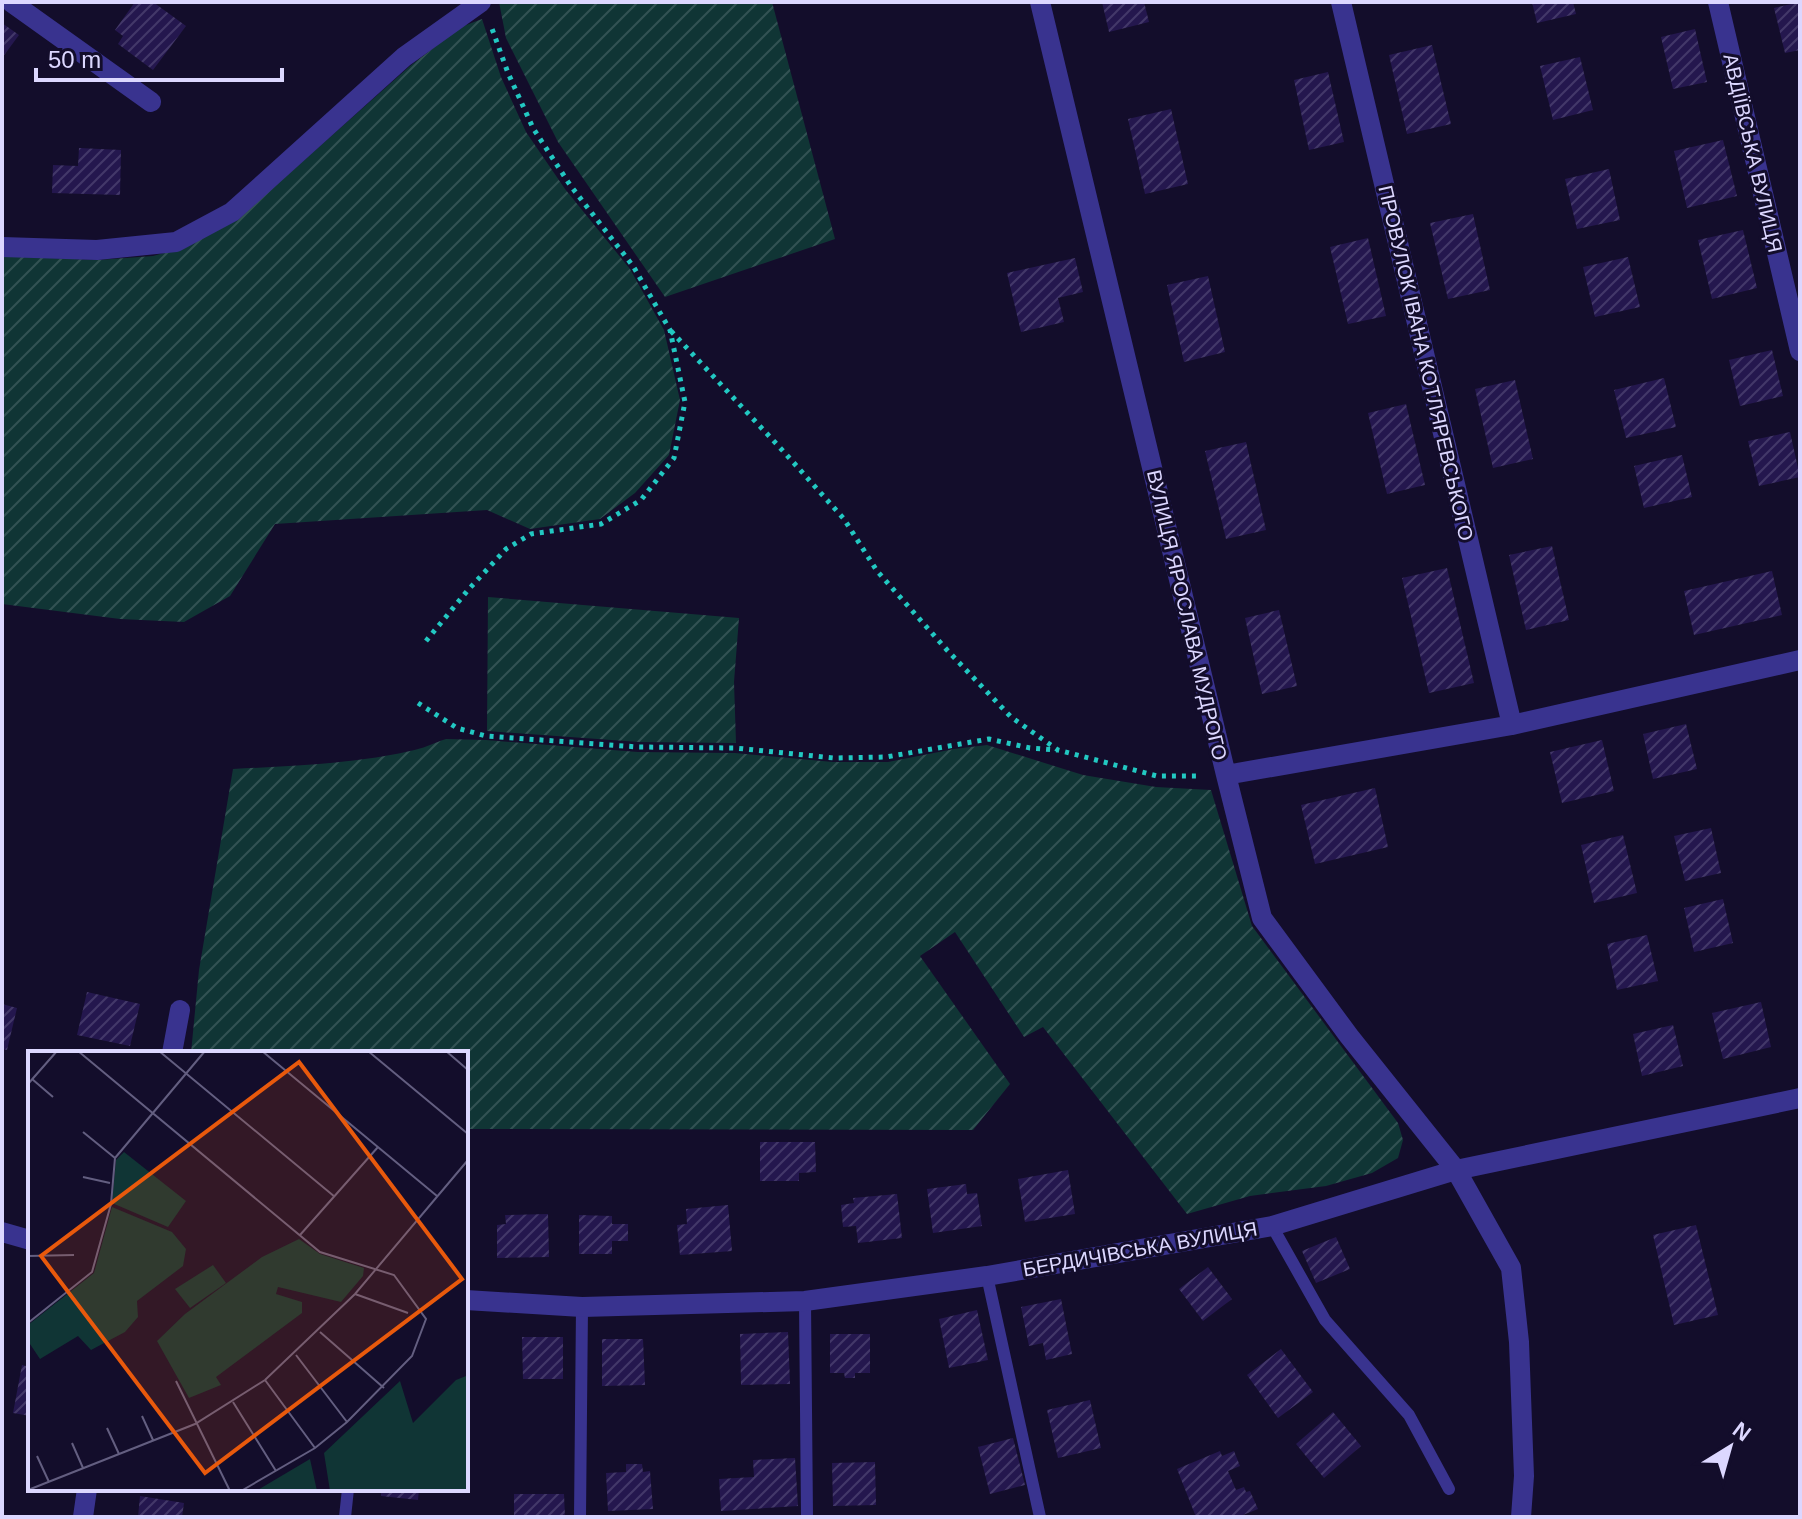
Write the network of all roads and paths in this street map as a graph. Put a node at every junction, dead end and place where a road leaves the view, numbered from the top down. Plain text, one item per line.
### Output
1 (11, 2) edge
2 (1040, 2) edge
3 (1341, 2) edge
4 (1718, 2) edge
5 (485, 10) edge
6 (151, 102) dead end
7 (2, 247) edge
8 (670, 330) junction
9 (1800, 351) edge
10 (426, 641) dead end
11 (1800, 660) edge
12 (418, 703) dead end
13 (1512, 725) junction
14 (1058, 750) junction
15 (1226, 775) junction
16 (180, 1010) dead end
17 (172, 1051) edge
18 (1800, 1098) edge
19 (1456, 1170) junction
20 (1272, 1226) junction
21 (2, 1232) edge
22 (28, 1239) edge
23 (987, 1276) junction
24 (468, 1300) edge
25 (805, 1301) junction
26 (582, 1307) junction
27 (1449, 1489) dead end
28 (87, 1491) edge
29 (348, 1491) edge
30 (83, 1517) edge
31 (345, 1517) edge
32 (580, 1517) edge
33 (807, 1517) edge
34 (1040, 1517) edge
35 (1521, 1517) edge

1 - 6 street
2 - 15 street, ВУЛИЦЯ ЯРОСЛАВА МУДРОГО
3 - 13 street, ПРОВУЛОК ІВАНА КОТЛЯРЕВСЬКОГО
4 - 9 street, АВДІЇВСЬКА ВУЛИЦЯ
5 - 7 street
5 - 8 path
8 - 10 path
8 - 14 path
11 - 13 street
12 - 14 path
13 - 15 street
14 - 15 path
15 - 19 street, ВУЛИЦЯ ЯРОСЛАВА МУДРОГО
16 - 17 street
18 - 19 street, БЕРДИЧІВСЬКА ВУЛИЦЯ
19 - 20 street, БЕРДИЧІВСЬКА ВУЛИЦЯ
19 - 35 street, ВУЛИЦЯ ЯРОСЛАВА МУДРОГО
20 - 23 street, БЕРДИЧІВСЬКА ВУЛИЦЯ
20 - 27 lane
21 - 22 street
23 - 25 street, БЕРДИЧІВСЬКА ВУЛИЦЯ
23 - 34 lane
24 - 26 street, БЕРДИЧІВСЬКА ВУЛИЦЯ
25 - 26 street, БЕРДИЧІВСЬКА ВУЛИЦЯ
25 - 33 lane
26 - 32 lane
28 - 30 street
29 - 31 lane

